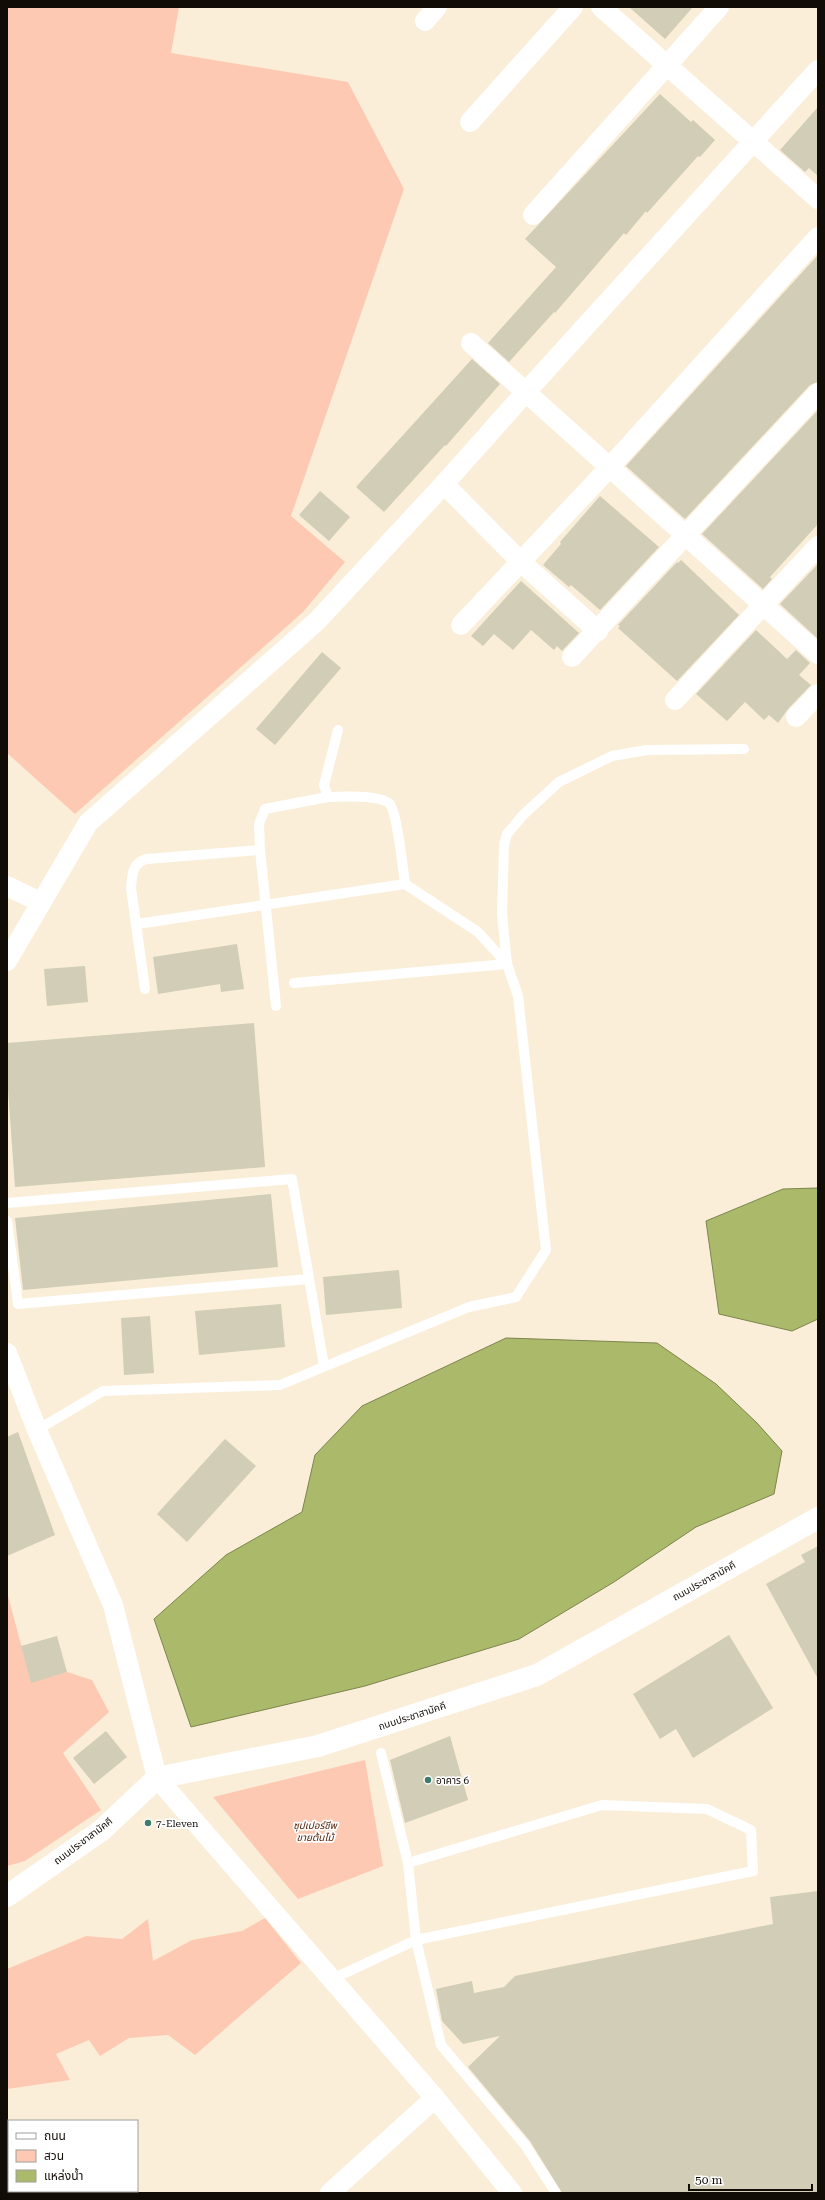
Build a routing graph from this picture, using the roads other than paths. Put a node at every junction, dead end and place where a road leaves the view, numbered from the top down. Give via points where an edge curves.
1 (573, 7) edge
2 (601, 7) edge
3 (719, 7) edge
4 (666, 65) junction
5 (818, 70) edge
6 (470, 122) dead end
7 (753, 142) junction
8 (818, 199) edge
9 (533, 215) dead end
10 (818, 237) edge
11 (471, 343) dead end
12 (525, 393) junction
13 (818, 393) edge
14 (609, 468) junction
15 (444, 484) junction
16 (686, 536) junction
17 (818, 546) edge
18 (521, 562) junction
19 (763, 605) junction
20 (461, 625) dead end
21 (598, 631) junction
22 (818, 654) edge
23 (572, 657) dead end
24 (818, 694) edge
25 (675, 700) dead end
26 (796, 717) dead end
27 (338, 730) dead end
28 (744, 749) dead end
29 (328, 797) junction
30 (260, 850) junction
31 (405, 884) junction
32 (7, 886) edge
33 (40, 902) junction
34 (266, 904) junction
35 (137, 924) junction
36 (7, 961) edge
37 (507, 964) junction
38 (294, 984) dead end
39 (145, 989) dead end
40 (276, 1006) dead end
41 (7, 1203) edge
42 (7, 1221) edge
43 (309, 1278) junction
44 (7, 1354) edge
45 (324, 1366) junction
46 (37, 1430) junction
47 (818, 1518) edge
48 (381, 1754) dead end
49 (157, 1778) junction
50 (408, 1863) junction
51 (7, 1896) edge
52 (416, 1940) junction
53 (332, 1979) junction
54 (435, 2098) junction
55 (330, 2193) edge
56 (512, 2193) edge
57 (556, 2193) edge

1 - 6 street
2 - 4 street
3 - 4 street
4 - 7 street
4 - 9 street
5 - 7 street
7 - 8 street
7 - 12 street
10 - 14 street
11 - 12 street
12 - 14 street
12 - 15 street
13 - 16 street
14 - 16 street
14 - 18 street
15 - 18 street
15 - 33 street via 317,621 88,822
16 - 19 street
16 - 21 street
17 - 19 street
18 - 20 street
18 - 21 street
19 - 22 street
19 - 25 street
21 - 23 street
24 - 26 street
27 - 29 lane via 324,785
28 - 37 lane via 647,750 612,756 554,786 523,815 507,834 504,844 502,914
29 - 30 lane via 265,809 259,824
29 - 31 lane via 378,798 389,804 395,815
30 - 34 lane
30 - 35 lane via 140,860 132,875 131,888
31 - 34 lane
31 - 37 lane via 478,932
32 - 33 street
33 - 36 street
34 - 35 lane
34 - 40 lane
35 - 39 lane
37 - 38 lane
37 - 45 lane via 518,996 546,1250 516,1297 469,1307
41 - 43 lane via 292,1179
42 - 43 lane via 18,1304
43 - 45 lane
44 - 46 street
45 - 46 lane via 280,1385 103,1391
46 - 49 street via 113,1605
47 - 49 street, ถนนประชาสามัคคี via 537,1675 318,1746
48 - 50 lane
49 - 51 street, ถนนประชาสามัคคี via 102,1830
49 - 53 street
50 - 52 lane
50 - 52 lane via 602,1805 707,1809 751,1830 753,1871
52 - 53 lane
52 - 57 lane via 441,2045 525,2145
53 - 54 street
54 - 55 street
54 - 56 street

